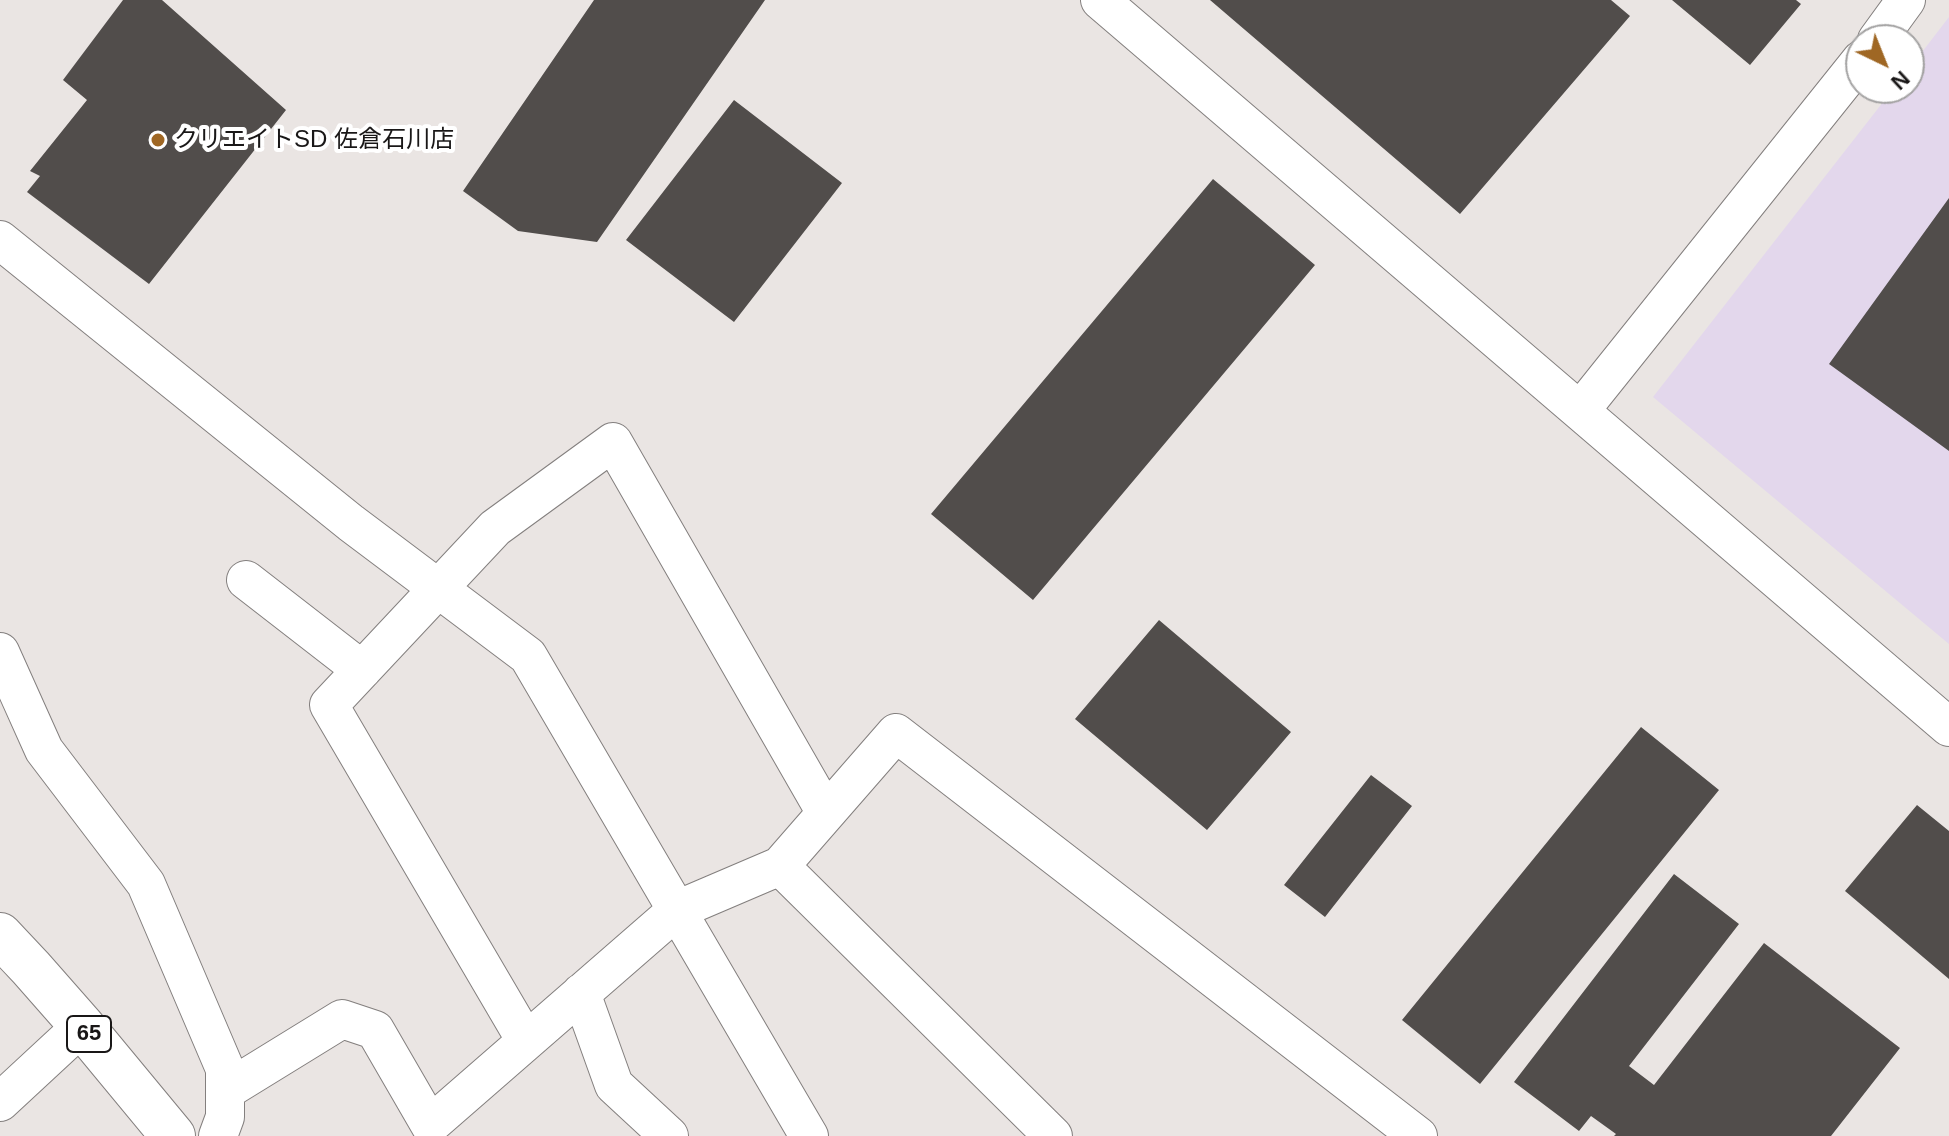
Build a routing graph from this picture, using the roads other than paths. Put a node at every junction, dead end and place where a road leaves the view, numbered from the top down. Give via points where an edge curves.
1 (1100, 0) edge
2 (1906, 0) edge
3 (1889, 24) edge
4 (1845, 80) edge
5 (0, 240) edge
6 (1580, 411) junction
7 (246, 580) dead end
8 (438, 588) junction
9 (0, 652) edge
10 (362, 670) junction
11 (1949, 727) edge
12 (826, 813) junction
13 (780, 866) junction
14 (677, 910) junction
15 (0, 935) edge
16 (581, 993) junction
17 (82, 1026) junction
18 (526, 1041) junction
19 (225, 1091) junction
20 (0, 1102) edge
21 (173, 1136) edge
22 (218, 1136) edge
23 (669, 1136) edge
24 (809, 1136) edge
25 (1053, 1136) edge
26 (1418, 1136) edge

1 - 6 street
2 - 3 street
4 - 6 street
5 - 8 street
6 - 11 street
7 - 10 street
8 - 10 street
8 - 12 street via 495,528 613,442
8 - 14 street via 528,656
9 - 19 street via 44,750 146,884 225,1069
10 - 18 street via 329,705
12 - 13 street
12 - 26 street via 896,733
13 - 14 street
13 - 25 street
14 - 16 street
14 - 24 street
15 - 17 main road, 65
16 - 18 street
16 - 23 street via 614,1085
17 - 20 street
17 - 21 main road, 65
18 - 19 street via 430,1125 375,1030 342,1019
19 - 22 street

